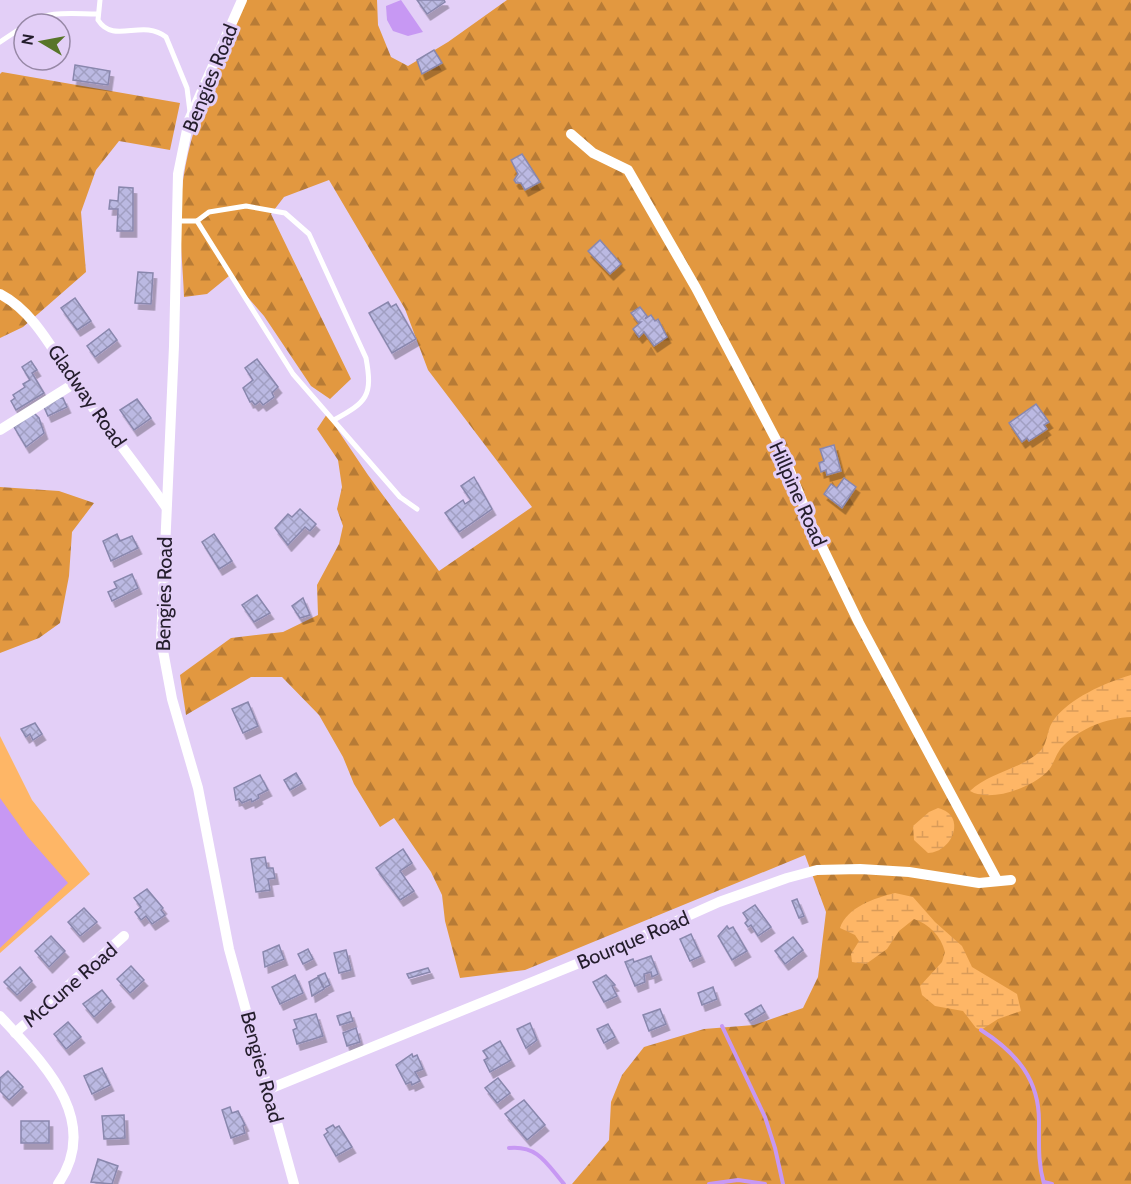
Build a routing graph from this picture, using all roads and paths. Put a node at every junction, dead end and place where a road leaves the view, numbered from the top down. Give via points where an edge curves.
1 (100, 0) edge
2 (242, 0) edge
3 (72, 13) edge
4 (97, 14) junction
5 (189, 120) junction
6 (571, 134) dead end
7 (175, 221) junction
8 (197, 221) junction
9 (0, 294) edge
10 (75, 383) junction
11 (334, 420) junction
12 (0, 430) edge
13 (166, 507) junction
14 (417, 509) dead end
15 (997, 880) junction
16 (1011, 880) dead end
17 (124, 936) dead end
18 (0, 1016) edge
19 (15, 1033) junction
20 (269, 1089) junction
21 (58, 1184) edge
22 (294, 1184) edge

1 - 4 lane
2 - 5 street, Bengies Road
3 - 4 lane
4 - 5 lane via 107,29 126,32 147,28 166,37 187,88
5 - 7 street, Bengies Road via 177,174
6 - 15 street, Hillpine Road via 593,153 628,170 690,278 782,451 812,526 859,623
7 - 8 lane
7 - 13 street, Bengies Road
8 - 11 lane via 294,374
8 - 11 lane via 209,212 246,206 285,213 309,234 366,358 369,375 370,389 360,406
9 - 10 street, Gladway Road via 48,340
10 - 12 street
10 - 13 street, Gladway Road
11 - 14 lane via 400,497
13 - 20 street, Bengies Road via 161,640 164,662 198,788 229,949
15 - 16 street, Bourque Road
15 - 20 street, Bourque Road via 980,884 909,872 860,869 817,870 787,878 719,902
17 - 19 street, McCune Road
18 - 19 street
19 - 21 street via 54,1078 67,1100 73,1138 70,1158
20 - 22 street, Bengies Road

